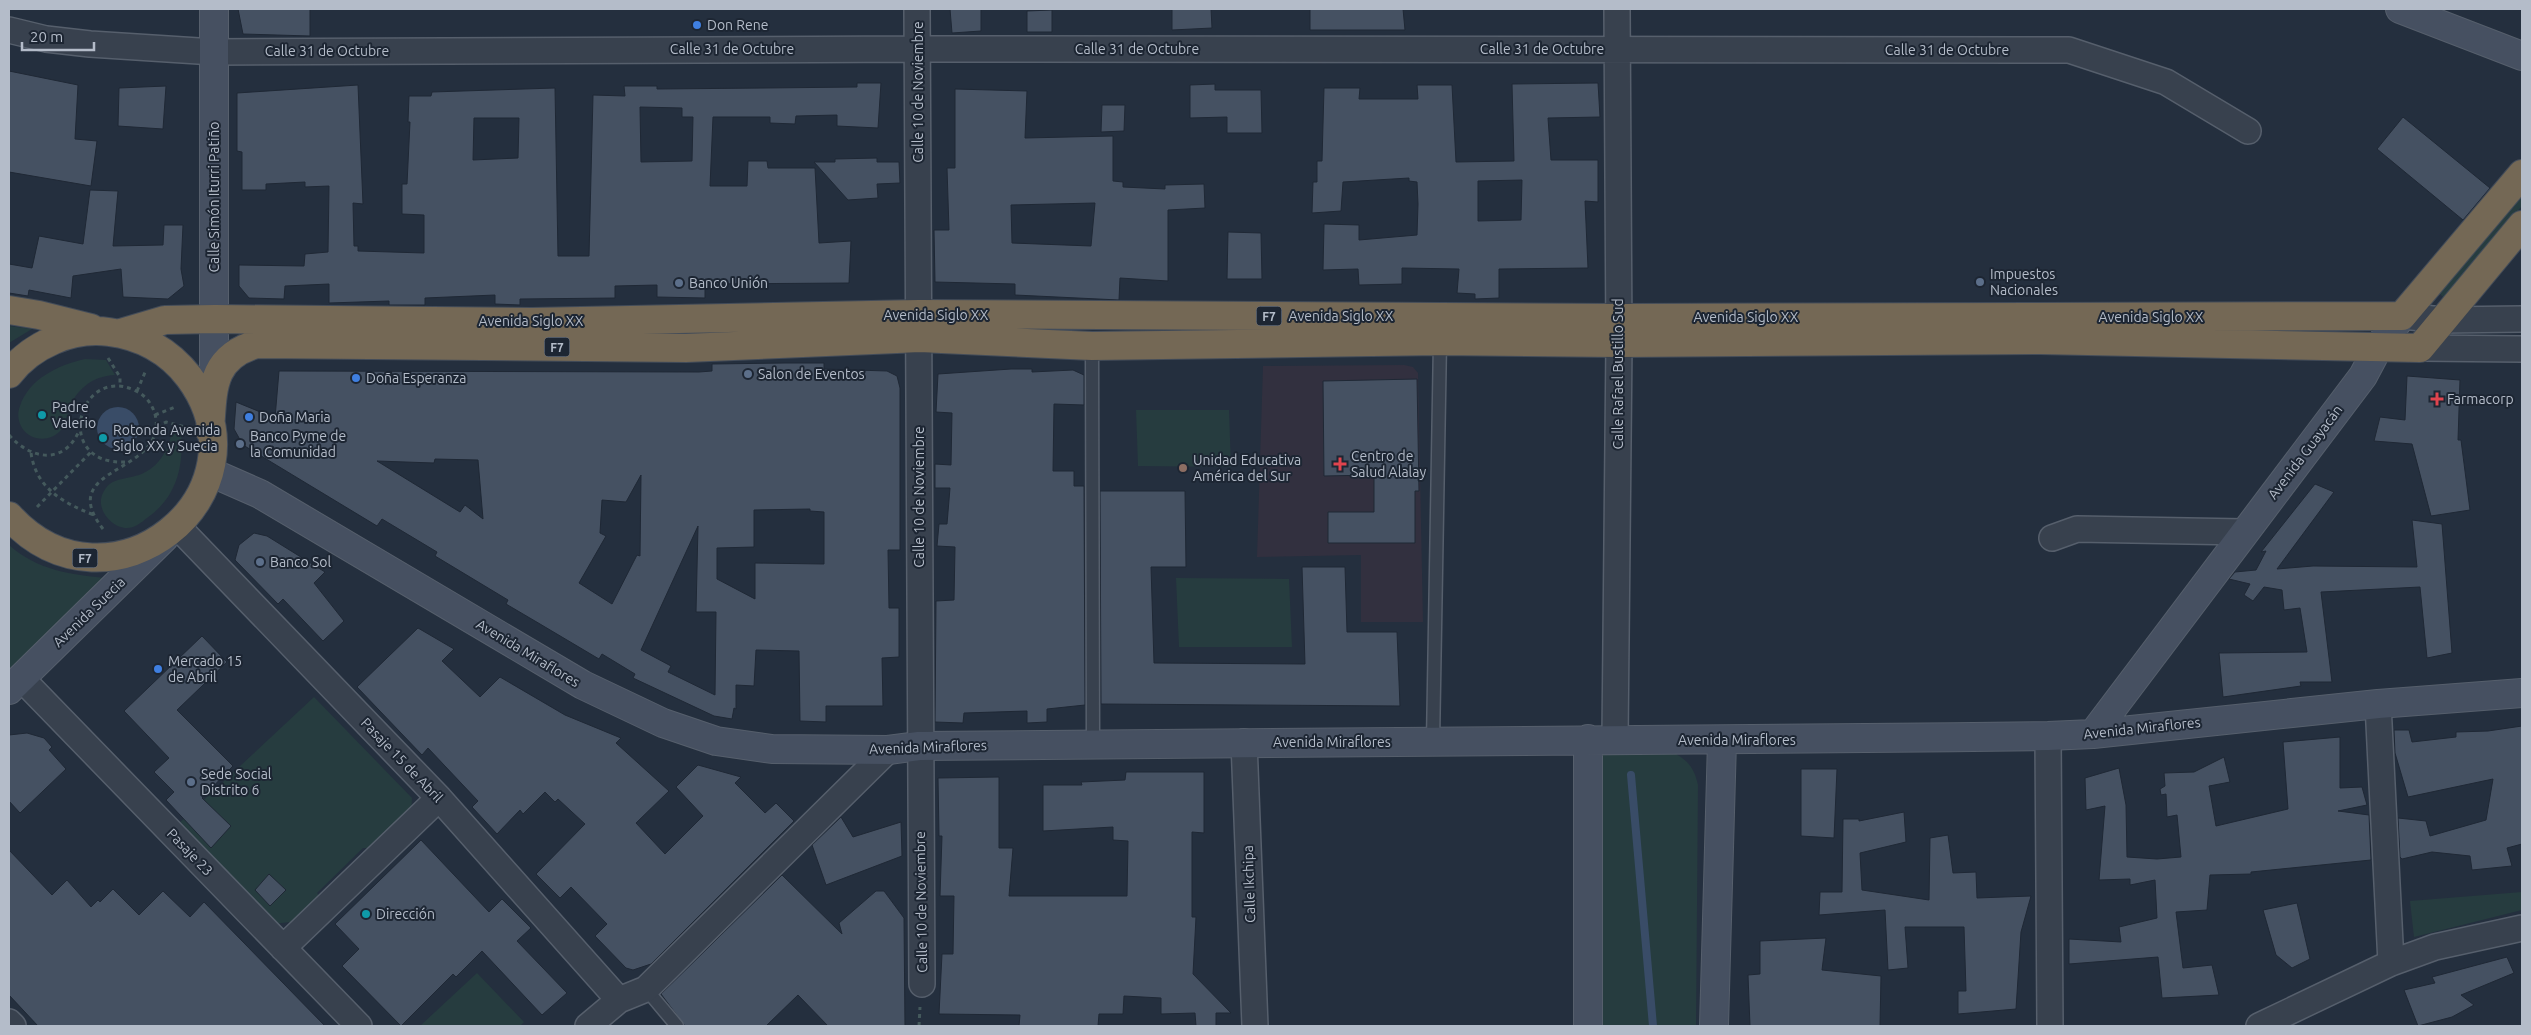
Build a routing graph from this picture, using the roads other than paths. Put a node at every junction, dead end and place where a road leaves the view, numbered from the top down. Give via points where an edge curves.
1 (214, 9) edge
2 (917, 9) edge
3 (1617, 9) edge
4 (2400, 9) edge
5 (9, 30) edge
6 (917, 49) junction
7 (1617, 49) junction
8 (214, 52) junction
9 (2522, 56) edge
10 (2248, 131) dead end
11 (2522, 174) edge
12 (2522, 226) edge
13 (9, 310) edge
14 (2402, 316) junction
15 (215, 319) junction
16 (2522, 319) edge
17 (2443, 320) junction
18 (919, 326) junction
19 (1619, 330) junction
20 (109, 339) junction
21 (1440, 341) junction
22 (1092, 346) junction
23 (2379, 346) junction
24 (2420, 348) junction
25 (2522, 348) edge
26 (9, 374) edge
27 (214, 385) junction
28 (202, 430) junction
29 (210, 472) junction
30 (9, 516) edge
31 (172, 529) junction
32 (2244, 532) junction
33 (2052, 538) dead end
34 (15, 684) edge
35 (2522, 693) edge
36 (2378, 704) junction
37 (2093, 734) junction
38 (2048, 736) junction
39 (1588, 739) junction
40 (1615, 739) junction
41 (1722, 741) junction
42 (1244, 742) junction
43 (1433, 742) junction
44 (1093, 744) junction
45 (919, 746) junction
46 (888, 750) junction
47 (439, 798) junction
48 (2522, 928) edge
49 (284, 948) junction
50 (2391, 963) junction
51 (922, 984) dead end
52 (646, 990) junction
53 (619, 1000) junction
54 (9, 1022) edge
55 (13, 1026) edge
56 (359, 1026) edge
57 (588, 1026) edge
58 (677, 1026) edge
59 (1255, 1026) edge
60 (1588, 1026) edge
61 (1714, 1026) edge
62 (2050, 1026) edge
63 (2259, 1026) edge

1 - 8 street, Calle Simón Iturri Patiño
2 - 6 street, Calle 10 de Noviembre
3 - 7 street, Calle Rafael Bustillo Sud
4 - 9 street
5 - 8 street, Calle 31 de Octubre via 46,39 90,44
6 - 7 street, Calle 31 de Octubre
6 - 8 street, Calle 31 de Octubre
6 - 18 street, Calle 10 de Noviembre
7 - 10 street, Calle 31 de Octubre via 2068,50 2166,82
7 - 19 street, Calle Rafael Bustillo Sud
8 - 15 street, Calle Simón Iturri Patiño
11 - 14 highway, Avenida Guayacán
12 - 17 highway
13 - 20 highway, F7 via 39,315
14 - 17 street, Avenida Siglo XX
14 - 19 highway, Avenida Siglo XX
14 - 23 street, Avenida Guayacán
15 - 18 highway, Avenida Siglo XX / F7
15 - 20 highway, Avenida Siglo XX / F7 via 165,320
15 - 27 street, Calle Simón Iturri Patiño
16 - 17 street, Avenida Siglo XX
17 - 24 highway
18 - 19 highway, Avenida Siglo XX / F7
18 - 22 highway, Avenida Siglo XX / F7
18 - 27 highway, Avenida Siglo XX / F7 via 686,348 257,344 226,362
18 - 45 street, Calle 10 de Noviembre
19 - 21 highway, Avenida Siglo XX / F7
19 - 23 highway, Avenida Siglo XX
19 - 40 street, Calle Rafael Bustillo Sud
20 - 26 highway, F7 via 71,334 24,358
20 - 28 highway, F7 via 151,344 182,368 201,398
21 - 22 highway, Avenida Siglo XX / F7
21 - 43 lane
22 - 44 lane
23 - 24 highway, Avenida Siglo XX
23 - 32 street, Avenida Guayacán via 2363,376
24 - 25 street
27 - 28 highway, Avenida Siglo XX / F7
28 - 29 highway, F7 via 212,450
29 - 31 highway, F7 via 203,490
29 - 46 street, Avenida Miraflores via 260,494 583,685 663,723 716,741 772,749
30 - 31 highway, F7 via 48,547 81,557 106,558 132,553
31 - 34 street, Avenida Suecia
31 - 47 street, Pasaje 15 de Abril
32 - 33 street via 2077,529
32 - 37 street, Avenida Guayacán
34 - 49 street, Pasaje 23
35 - 36 street, Avenida Miraflores
36 - 37 street, Avenida Miraflores
36 - 50 street
37 - 38 street, Avenida Miraflores
38 - 41 street, Avenida Miraflores
38 - 62 street
39 - 40 street, Avenida Miraflores
39 - 43 street, Avenida Miraflores
39 - 60 street
40 - 41 street, Avenida Miraflores
41 - 61 street
42 - 43 street, Avenida Miraflores
42 - 44 street, Avenida Miraflores
42 - 59 street, Calle Ikchipa
44 - 45 street, Avenida Miraflores
45 - 46 street, Avenida Miraflores
45 - 51 street, Calle 10 de Noviembre
46 - 52 street
47 - 49 street
47 - 53 street, Pasaje 15 de Abril
48 - 50 street via 2435,947
49 - 56 street, Pasaje 23
50 - 63 street
52 - 53 street
52 - 58 lane
53 - 57 street
54 - 55 street

